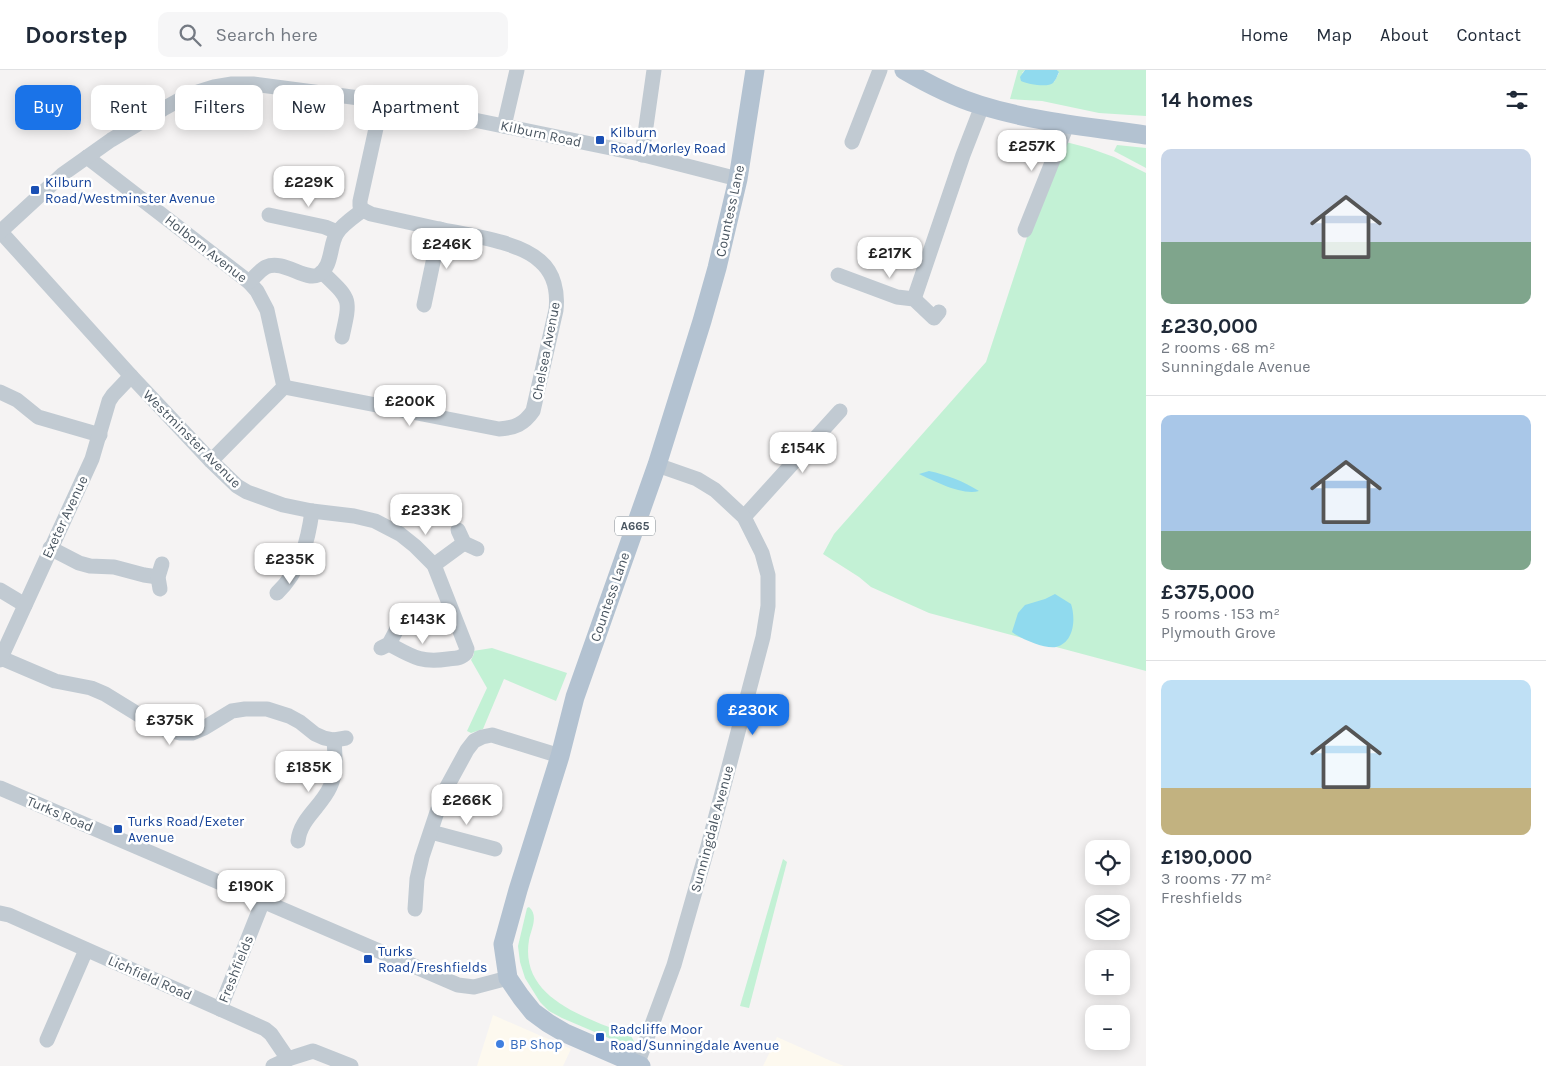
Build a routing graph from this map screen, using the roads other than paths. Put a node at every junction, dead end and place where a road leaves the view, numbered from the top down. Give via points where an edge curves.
1 (517, 70) edge
2 (654, 70) edge
3 (755, 70) edge
4 (880, 70) edge
5 (904, 70) edge
6 (354, 97) edge
7 (982, 106) junction
8 (478, 121) edge
9 (1066, 125) junction
10 (504, 126) junction
11 (376, 130) edge
12 (1146, 135) edge
13 (852, 142) dead end
14 (642, 155) junction
15 (87, 156) junction
16 (738, 179) junction
17 (363, 210) junction
18 (269, 215) dead end
19 (440, 229) junction
20 (1025, 230) dead end
21 (0, 232) edge
22 (337, 232) junction
23 (322, 272) junction
24 (838, 276) dead end
25 (249, 282) junction
26 (914, 299) junction
27 (424, 305) dead end
28 (938, 312) dead end
29 (342, 337) dead end
30 (131, 376) junction
31 (284, 387) junction
32 (0, 392) edge
33 (840, 412) dead end
34 (100, 435) junction
35 (211, 461) junction
36 (656, 464) junction
37 (312, 511) junction
38 (744, 517) junction
39 (466, 541) dead end
40 (50, 548) junction
41 (434, 565) junction
42 (160, 576) dead end
43 (0, 590) edge
44 (276, 594) dead end
45 (25, 605) junction
46 (397, 629) dead end
47 (0, 659) edge
48 (560, 756) junction
49 (0, 788) edge
50 (431, 832) junction
51 (295, 834) dead end
52 (495, 849) dead end
53 (263, 901) junction
54 (415, 909) dead end
55 (0, 913) edge
56 (86, 950) junction
57 (508, 978) junction
58 (220, 1009) junction
59 (49, 1041) dead end
60 (288, 1059) junction
61 (639, 1065) edge
62 (273, 1066) edge
63 (350, 1066) edge

1 - 10 street
2 - 14 street
3 - 16 main road, Countess Lane / A665
4 - 13 street
5 - 7 main road via 938,89
6 - 15 street, Kilburn Road via 253,84 214,87 181,99
7 - 9 main road
7 - 26 street
8 - 10 street, Kilburn Road
9 - 12 main road
9 - 20 street
10 - 14 street, Kilburn Road
11 - 17 street via 360,201
14 - 16 street, Kilburn Road
15 - 21 street, Kilburn Road
15 - 25 street, Holborn Avenue
16 - 36 main road, Countess Lane / A665 via 712,285
17 - 19 street, Chelsea Avenue
17 - 22 street
18 - 22 street
19 - 27 street
19 - 31 street, Chelsea Avenue via 517,247 547,267 557,294 556,310 536,401 527,419 511,428 499,429
21 - 30 street, Westminster Avenue
22 - 23 street
23 - 25 street via 310,276 272,266
23 - 29 street via 347,299 348,312
24 - 26 street via 897,297
25 - 31 street, Holborn Avenue via 267,310
26 - 28 street via 934,318
30 - 34 street, Exeter Avenue via 109,401
30 - 35 street, Westminster Avenue
31 - 35 street
32 - 34 street via 38,417
33 - 38 street
34 - 40 street, Exeter Avenue
35 - 37 street, Westminster Avenue via 247,492
36 - 38 street, Sunningdale Avenue via 715,490
36 - 48 main road, Countess Lane / A665 via 575,697
37 - 41 street, Westminster Avenue via 354,516 388,526
37 - 44 street via 309,536 301,558 289,580
38 - 61 street, Sunningdale Avenue via 762,553 768,575 768,606 763,636 674,965
39 - 41 street
40 - 42 street via 90,566
40 - 45 street, Exeter Avenue
41 - 46 street, Westminster Avenue via 466,653 460,658 416,658 385,646
43 - 45 street
45 - 47 street, Exeter Avenue
47 - 51 street via 55,681 91,688 168,730 180,733 204,728 232,711 267,709 289,716 324,738 340,739 331,786
48 - 50 street via 492,735 474,741 446,788
48 - 57 main road, Countess Lane / A665 via 503,944
49 - 53 street, Turks Road
50 - 52 street via 477,849
50 - 54 street via 411,892
53 - 57 street, Turks Road via 458,985 474,987
53 - 58 street, Freshfields
55 - 56 street, Lichfield Road
56 - 58 street, Lichfield Road
56 - 59 street
57 - 61 main road, A665 via 533,1012 548,1023
58 - 60 street, Lichfield Road via 265,1029
60 - 62 street
60 - 63 street via 313,1051

